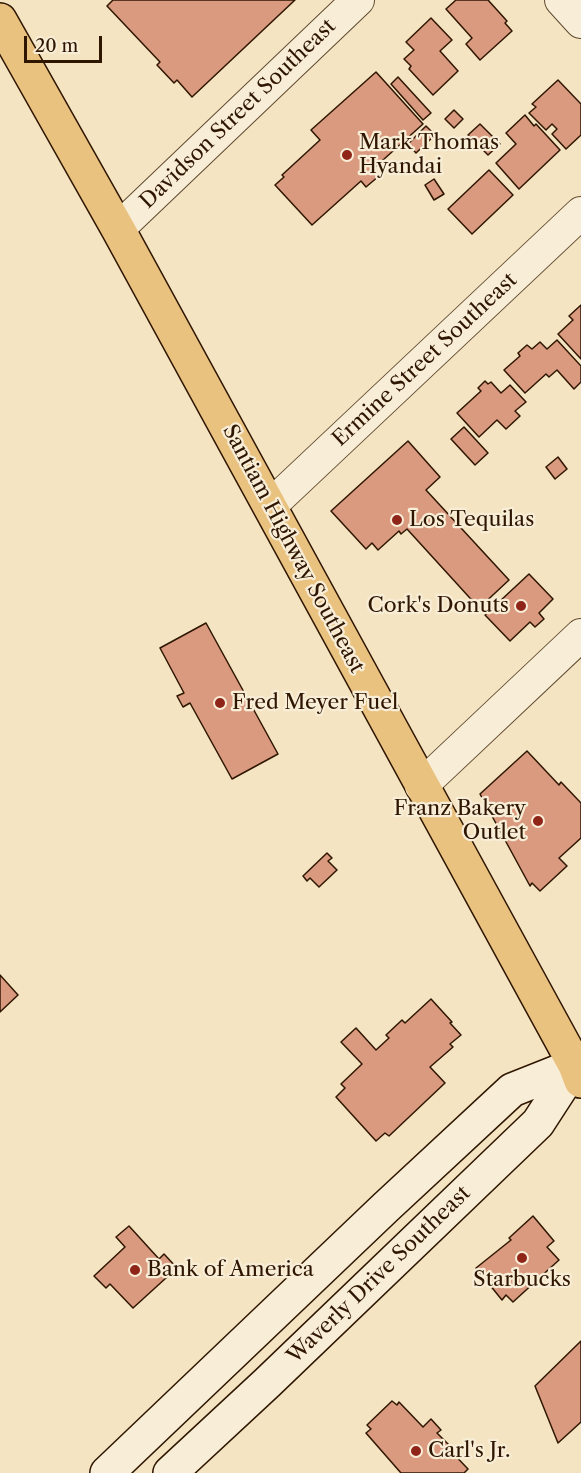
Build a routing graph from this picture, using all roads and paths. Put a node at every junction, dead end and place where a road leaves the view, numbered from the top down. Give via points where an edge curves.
1 (358, 0) edge
2 (561, 0) edge
3 (0, 20) edge
4 (581, 22) edge
5 (581, 213) edge
6 (118, 229) junction
7 (270, 506) junction
8 (581, 635) edge
9 (421, 786) junction
10 (579, 1068) edge
11 (274, 1314) junction
12 (136, 1458) edge
13 (107, 1473) edge
14 (162, 1473) edge
15 (170, 1473) edge

1 - 6 street, Davidson Street Southeast
2 - 4 street
3 - 6 main road, Santiam Highway Southeast
5 - 7 street, Ermine Street Southeast
6 - 7 main road, Santiam Highway Southeast
7 - 9 main road, Santiam Highway Southeast
8 - 9 street
9 - 10 main road, Santiam Highway Southeast
10 - 11 main road, Waverly Drive Southeast via 513,1090
10 - 15 main road, Waverly Drive Southeast via 538,1124
11 - 12 main road, Waverly Drive Southeast
11 - 14 main road via 274,1338 171,1440
12 - 13 main road, Waverly Drive Southeast

